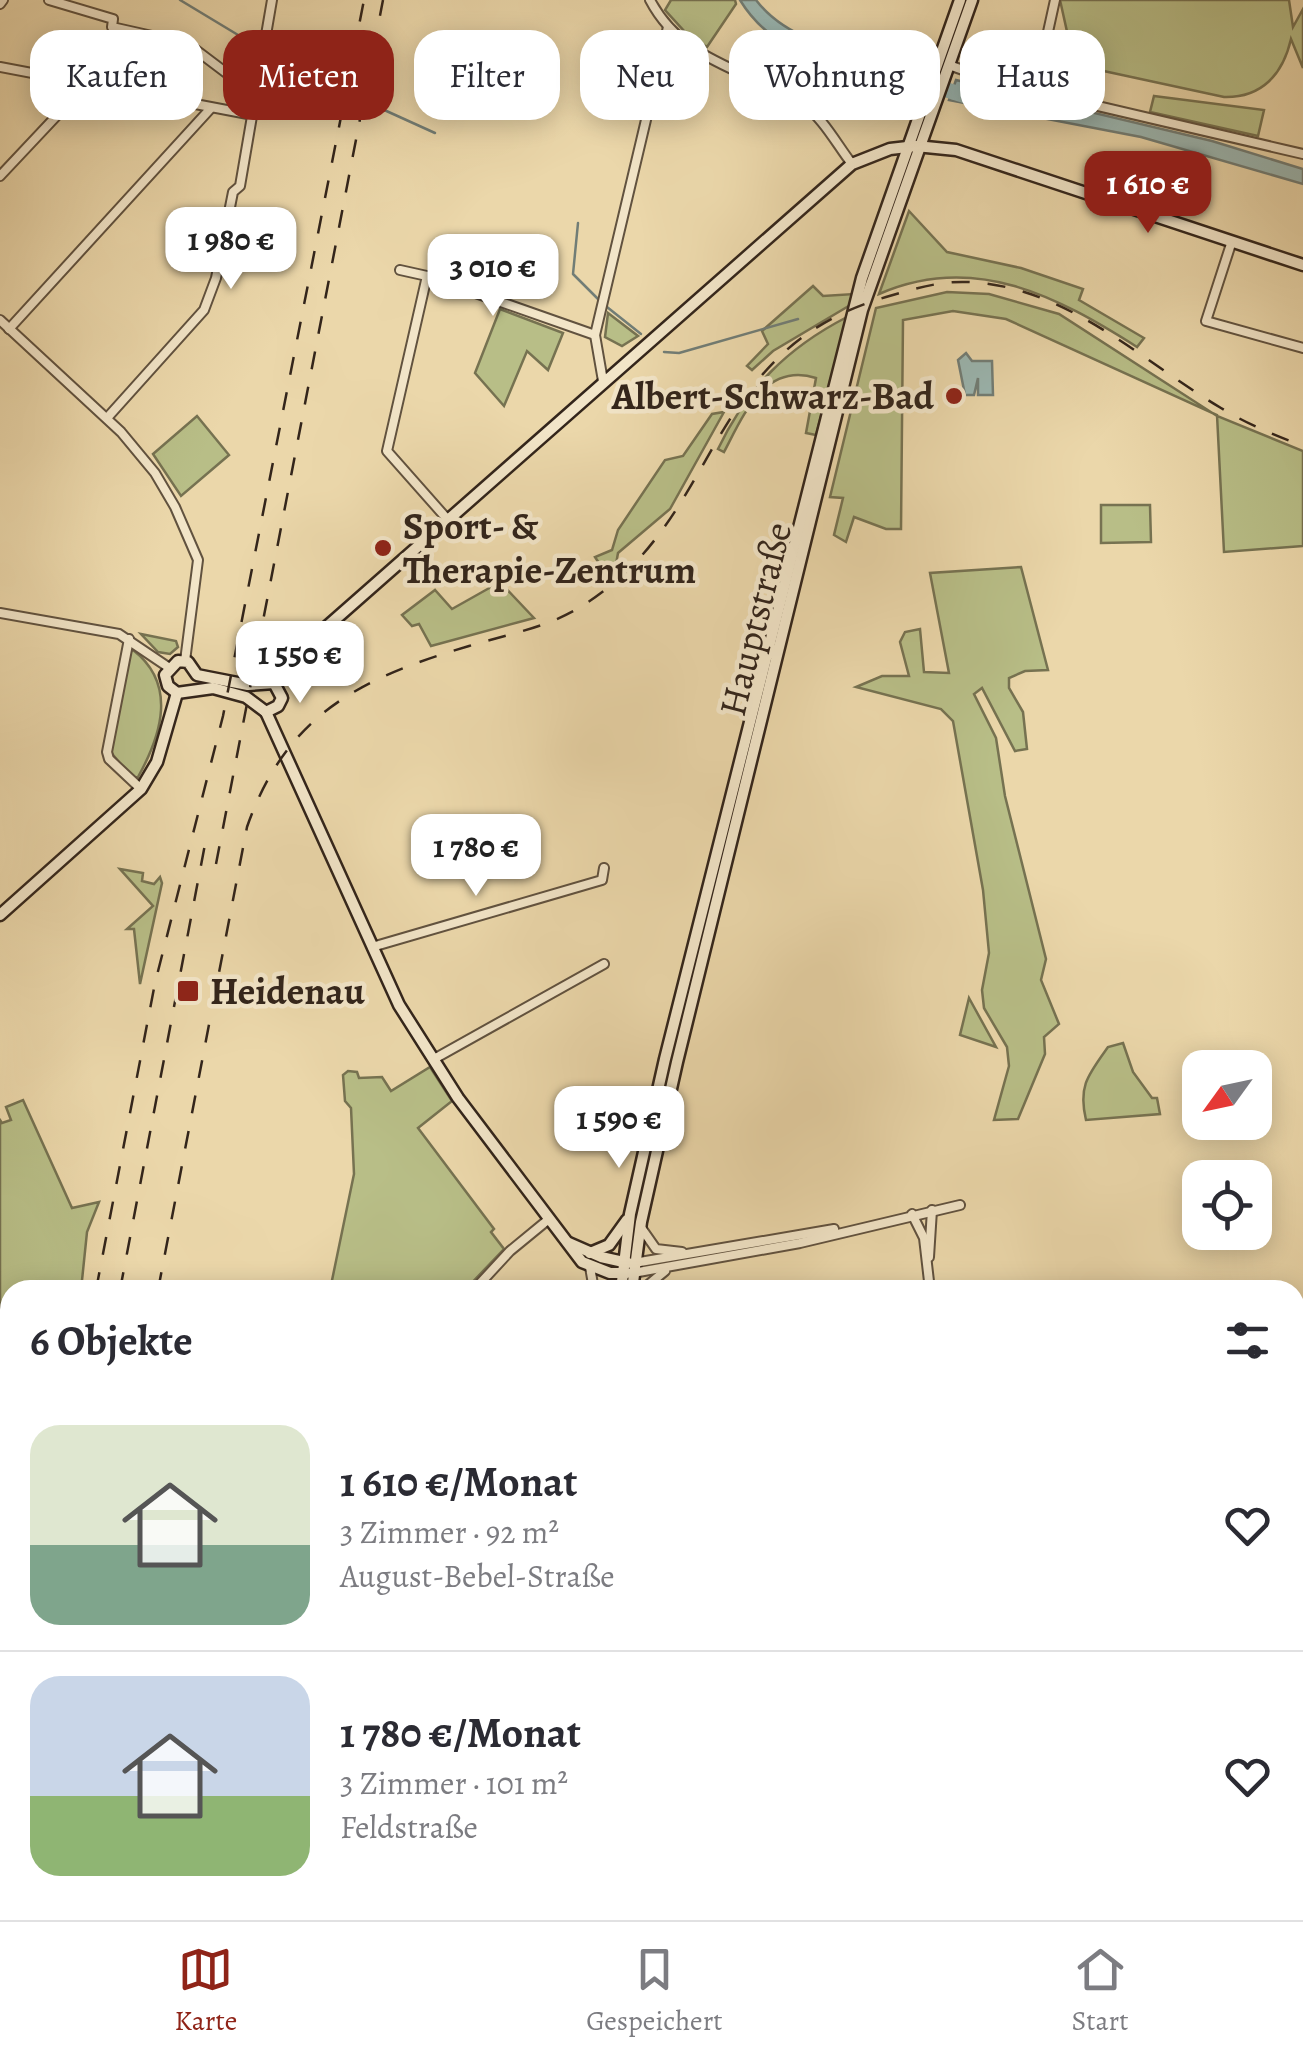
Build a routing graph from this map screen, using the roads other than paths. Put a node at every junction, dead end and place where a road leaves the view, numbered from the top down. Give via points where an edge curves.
1 (49, 0) edge
2 (272, 0) edge
3 (650, 0) edge
4 (960, 0) edge
5 (972, 0) edge
6 (1055, 0) edge
7 (668, 28) junction
8 (267, 30) edge
9 (1048, 30) edge
10 (0, 67) edge
11 (223, 70) edge
12 (948, 70) junction
13 (30, 73) edge
14 (960, 73) edge
15 (203, 106) edge
16 (1105, 107) edge
17 (211, 108) junction
18 (223, 110) edge
19 (53, 120) edge
20 (252, 120) edge
21 (923, 145) junction
22 (909, 147) junction
23 (1303, 154) edge
24 (852, 164) junction
25 (0, 176) edge
26 (1231, 244) junction
27 (1303, 265) edge
28 (400, 270) dead end
29 (427, 276) junction
30 (0, 320) edge
31 (9, 329) junction
32 (595, 336) junction
33 (1303, 348) edge
34 (604, 381) junction
35 (107, 418) junction
36 (448, 520) junction
37 (0, 613) edge
38 (128, 639) junction
39 (185, 661) junction
40 (168, 667) junction
41 (196, 681) junction
42 (274, 683) junction
43 (254, 685) junction
44 (177, 693) junction
45 (250, 700) junction
46 (266, 712) junction
47 (141, 789) junction
48 (604, 868) dead end
49 (0, 915) edge
50 (372, 947) junction
51 (604, 964) dead end
52 (434, 1059) junction
53 (960, 1206) dead end
54 (932, 1210) junction
55 (630, 1214) junction
56 (912, 1214) junction
57 (549, 1219) junction
58 (641, 1222) junction
59 (854, 1227) junction
60 (566, 1242) junction
61 (702, 1252) junction
62 (590, 1253) junction
63 (928, 1261) junction
64 (590, 1267) junction
65 (674, 1267) junction
66 (628, 1268) junction
67 (483, 1280) edge
68 (592, 1280) edge
69 (624, 1280) edge
70 (630, 1280) edge
71 (650, 1280) edge
72 (929, 1280) edge

1 - 11 street via 113,18 112,27 188,44
2 - 8 street
3 - 7 street
4 - 22 main road, Hauptstraße
5 - 12 main road, Hauptstraße
6 - 9 street
7 - 24 street via 704,57 806,106
7 - 32 street
10 - 13 street
12 - 14 street
12 - 21 main road, Hauptstraße
15 - 17 street
16 - 23 street
17 - 18 street
17 - 31 street
19 - 25 street
20 - 35 street via 204,310
21 - 22 main road
21 - 26 main road via 956,150
21 - 58 main road, Hauptstraße via 862,310
22 - 24 main road
22 - 55 main road, Hauptstraße via 862,278
24 - 34 main road
26 - 27 main road
26 - 33 street via 1206,322
28 - 29 street
29 - 32 street
29 - 36 street via 387,451
30 - 31 street
31 - 35 street
32 - 34 street
34 - 36 main road
35 - 39 street via 155,473 195,548 198,573
36 - 42 main road via 297,653
37 - 38 street
38 - 40 street
38 - 47 street via 107,752
39 - 40 main road
39 - 41 main road
40 - 44 main road via 166,682
41 - 43 main road
41 - 44 main road
41 - 45 main road
42 - 43 main road
42 - 46 main road via 282,698
43 - 45 main road
44 - 47 main road via 158,762
45 - 46 main road
46 - 50 main road
47 - 49 main road
48 - 50 street via 602,880
50 - 52 main road
51 - 52 street
52 - 57 main road
53 - 54 street
54 - 56 street
54 - 63 street
55 - 62 main road via 609,1245
55 - 66 main road, Hauptstraße
56 - 59 street
56 - 63 street
57 - 60 main road
57 - 67 street
58 - 61 street via 656,1249
58 - 66 main road, Hauptstraße
59 - 61 street
59 - 65 street
60 - 62 main road
60 - 64 main road
61 - 66 street
62 - 66 main road
63 - 72 street
64 - 66 main road
64 - 68 street
65 - 66 street
65 - 71 street
66 - 69 main road
66 - 70 main road

